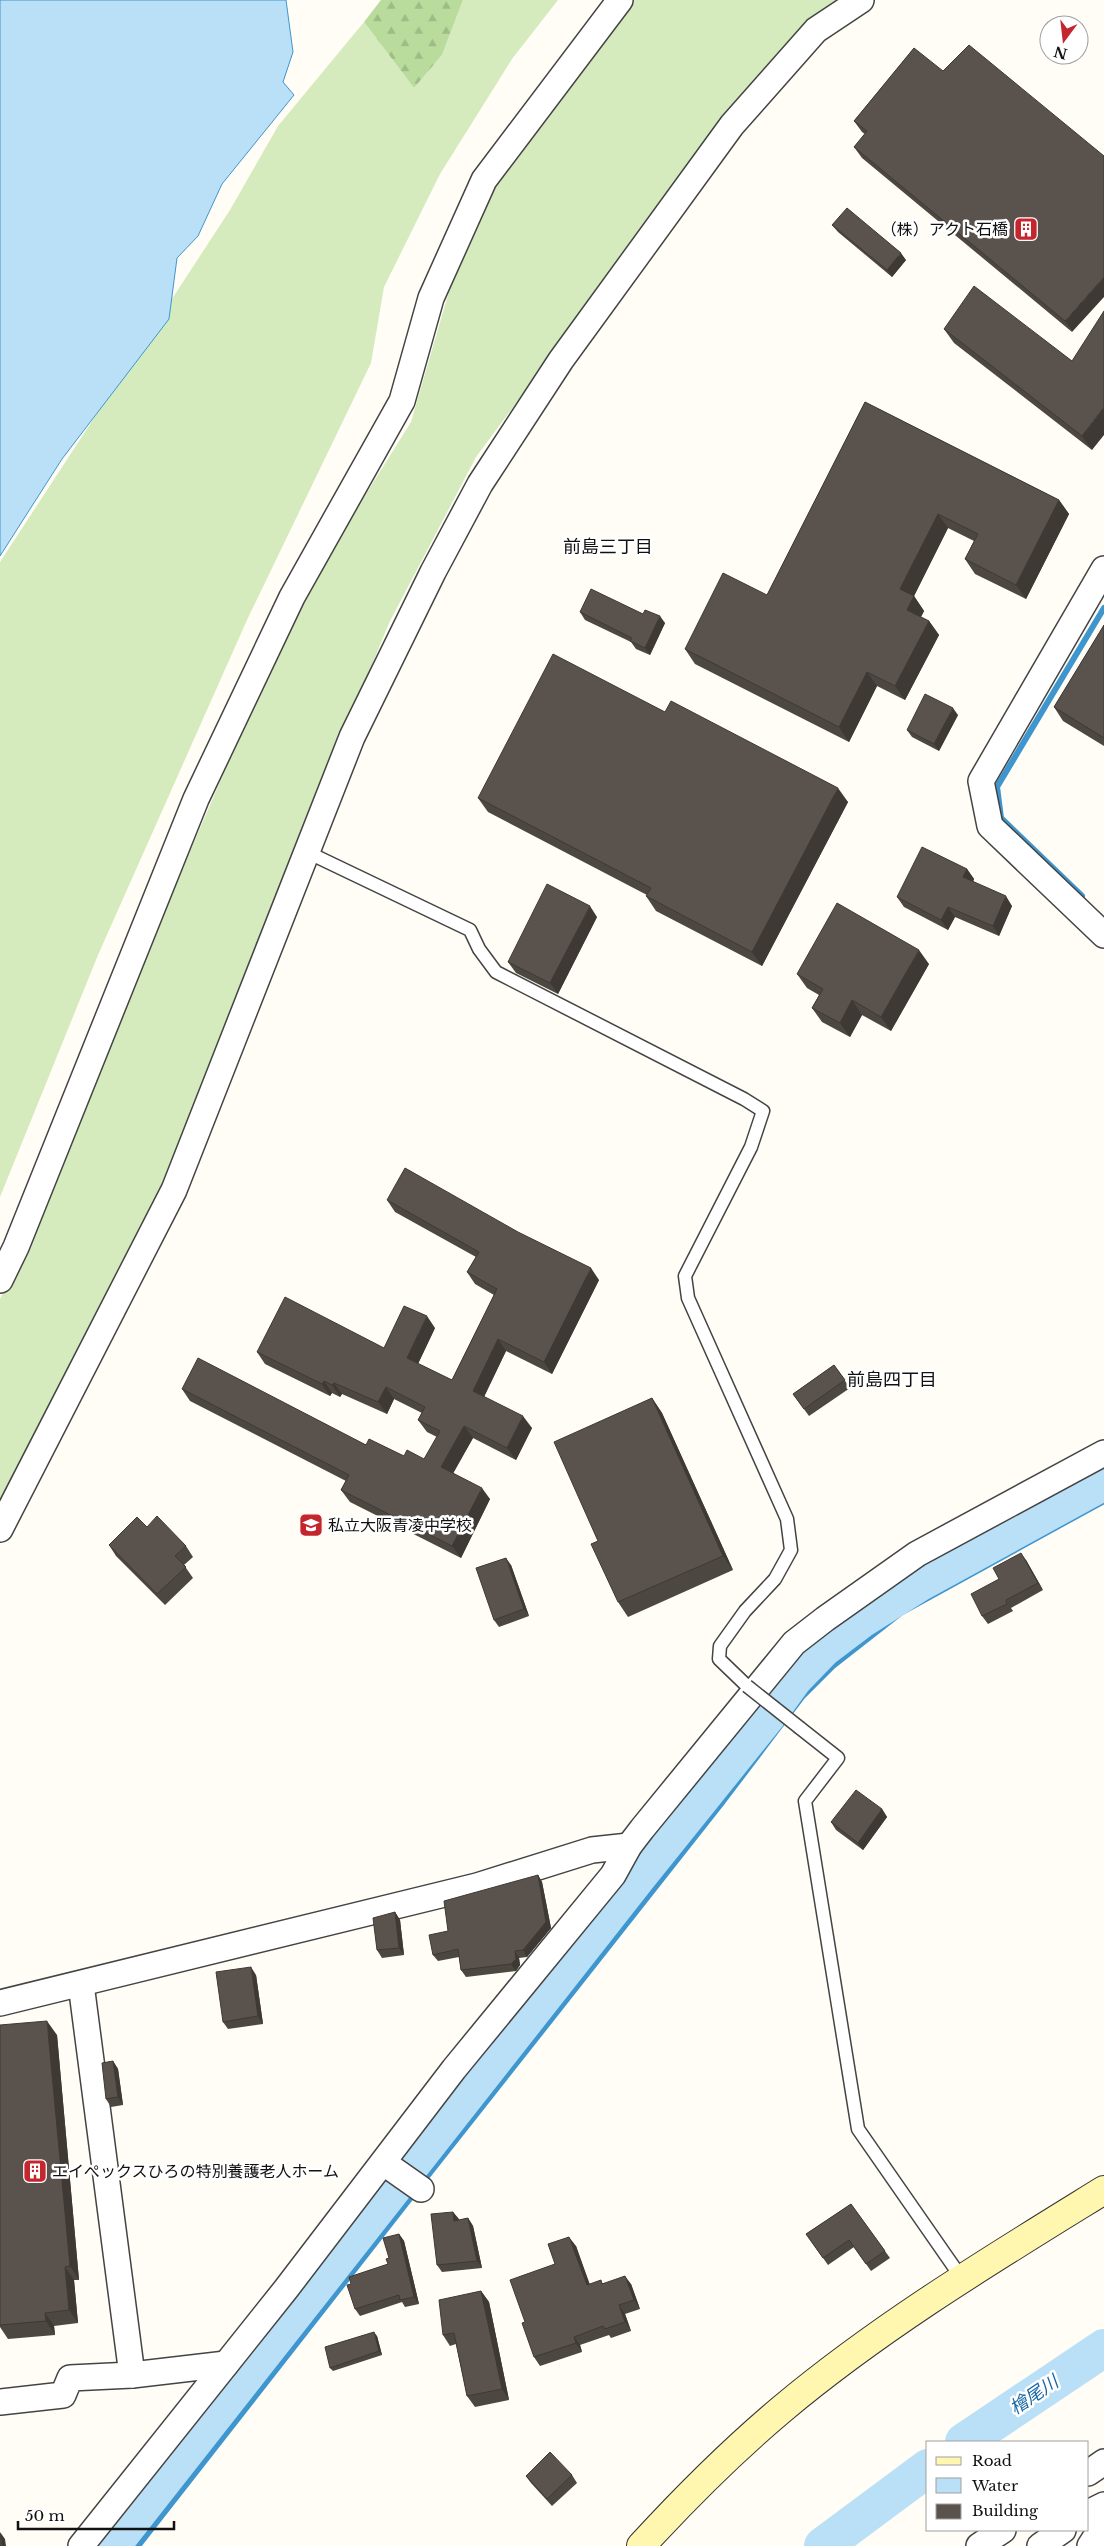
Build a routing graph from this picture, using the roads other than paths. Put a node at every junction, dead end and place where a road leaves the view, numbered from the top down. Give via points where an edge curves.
1 (620, 0) edge
2 (861, 0) edge
3 (1104, 569) edge
4 (307, 852) junction
5 (1104, 935) edge
6 (0, 1280) edge
7 (1104, 1452) edge
8 (0, 1530) edge
9 (629, 1846) junction
10 (81, 1984) junction
11 (0, 2003) edge
12 (384, 2163) junction
13 (421, 2189) dead end
14 (1104, 2190) edge
15 (963, 2280) junction
16 (226, 2364) junction
17 (132, 2374) junction
18 (0, 2402) edge
19 (1104, 2462) edge
20 (1089, 2472) edge
21 (1104, 2505) edge
22 (1089, 2512) edge
23 (1104, 2524) edge
24 (1002, 2531) edge
25 (1062, 2531) edge
26 (81, 2546) edge
27 (641, 2546) edge
28 (979, 2546) edge
29 (1040, 2546) edge
30 (1090, 2546) edge

1 - 6 street via 484,180 431,298 402,401 292,597 196,799
2 - 4 street via 816,30 732,125 555,368 480,484 432,572 352,737
3 - 5 street via 981,781 990,826
4 - 8 street via 174,1190
4 - 15 lane, bridge via 470,930 496,972 764,1111 751,1147 685,1276 688,1298 787,1519 791,1550 775,1579 745,1611 720,1646 719,1659 747,1686 838,1758 805,1801 858,2129
7 - 9 street via 918,1554 794,1642
9 - 10 street via 592,1850 477,1886
9 - 12 street via 613,1875 454,2069
10 - 11 street
10 - 17 street
12 - 13 street
12 - 16 street
14 - 15 street
15 - 27 street via 866,2343 782,2409
16 - 17 street
16 - 26 street
17 - 18 street via 70,2378 63,2395
19 - 20 street
21 - 22 street
23 - 30 street
24 - 28 street
25 - 29 street

